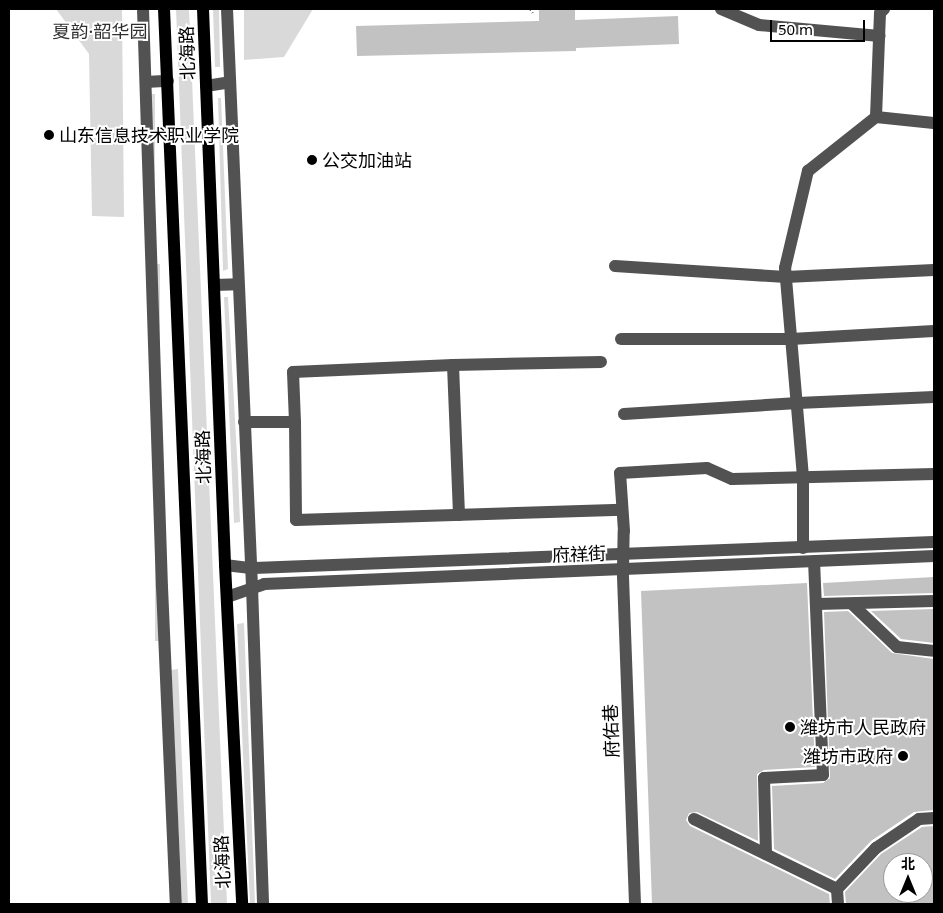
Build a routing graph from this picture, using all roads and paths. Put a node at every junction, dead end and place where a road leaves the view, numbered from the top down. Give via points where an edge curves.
1 (143, 9) edge
2 (164, 9) edge
3 (203, 9) edge
4 (227, 9) edge
5 (405, 9) edge
6 (440, 9) edge
7 (531, 9) edge
8 (721, 9) edge
9 (884, 9) edge
10 (533, 13) dead end
11 (879, 36) junction
12 (168, 80) junction
13 (146, 82) junction
14 (230, 82) junction
15 (206, 86) junction
16 (876, 118) junction
17 (934, 123) edge
18 (616, 266) dead end
19 (934, 270) edge
20 (786, 277) junction
21 (238, 284) junction
22 (214, 285) junction
23 (934, 331) edge
24 (791, 339) junction
25 (621, 340) dead end
26 (601, 362) dead end
27 (453, 365) junction
28 (934, 398) edge
29 (798, 402) junction
30 (624, 414) dead end
31 (244, 422) junction
32 (295, 422) junction
33 (934, 474) edge
34 (803, 478) junction
35 (622, 510) junction
36 (459, 515) junction
37 (934, 542) edge
38 (803, 548) junction
39 (624, 556) junction
40 (934, 556) edge
41 (814, 562) junction
42 (225, 565) junction
43 (251, 568) junction
44 (623, 570) junction
45 (252, 587) junction
46 (227, 597) junction
47 (934, 601) edge
48 (817, 604) junction
49 (852, 604) junction
50 (934, 651) edge
51 (934, 818) edge
52 (694, 820) dead end
53 (766, 854) junction
54 (837, 889) junction
55 (176, 904) edge
56 (202, 904) edge
57 (242, 904) edge
58 (263, 904) edge
59 (635, 904) edge
60 (838, 904) edge

1 - 13 street
2 - 12 main road, 北海路
3 - 15 main road, 北海路
4 - 14 street
5 - 6 path
7 - 10 path
8 - 11 street via 758,25
9 - 11 street via 880,13
11 - 16 street
12 - 13 street
12 - 56 main road, 北海路
13 - 55 street
14 - 15 street
14 - 21 street
15 - 22 main road, 北海路
16 - 17 street
16 - 20 street via 808,171 785,268
18 - 20 street
19 - 20 street
20 - 24 street
21 - 22 street
21 - 31 street
22 - 42 main road, 北海路
23 - 24 street
24 - 25 street
24 - 29 street
26 - 27 street
27 - 32 street via 293,372
27 - 36 street
28 - 29 street
29 - 30 street
29 - 34 street
31 - 32 street
31 - 43 street
32 - 36 street via 296,520
33 - 34 street
34 - 35 street, 府佑巷 via 732,479 706,468 620,473
34 - 38 street
35 - 36 street
35 - 39 street, 府佑巷
37 - 38 street, 府祥街
38 - 39 street, 府祥街
39 - 43 street, 府祥街
39 - 44 street, 府佑巷
40 - 41 street, 府祥街
41 - 44 street, 府祥街
41 - 48 street
42 - 43 street, 府祥街
42 - 46 main road, 北海路
43 - 45 street
44 - 45 street, 府祥街
44 - 59 street, 府佑巷
45 - 46 street, 府祥街
45 - 58 street
46 - 57 main road, 北海路
47 - 49 street
48 - 49 street
48 - 53 street via 824,775 764,778
49 - 50 street via 897,647
51 - 54 street via 919,819 876,848
52 - 53 street
53 - 54 street
54 - 60 street

